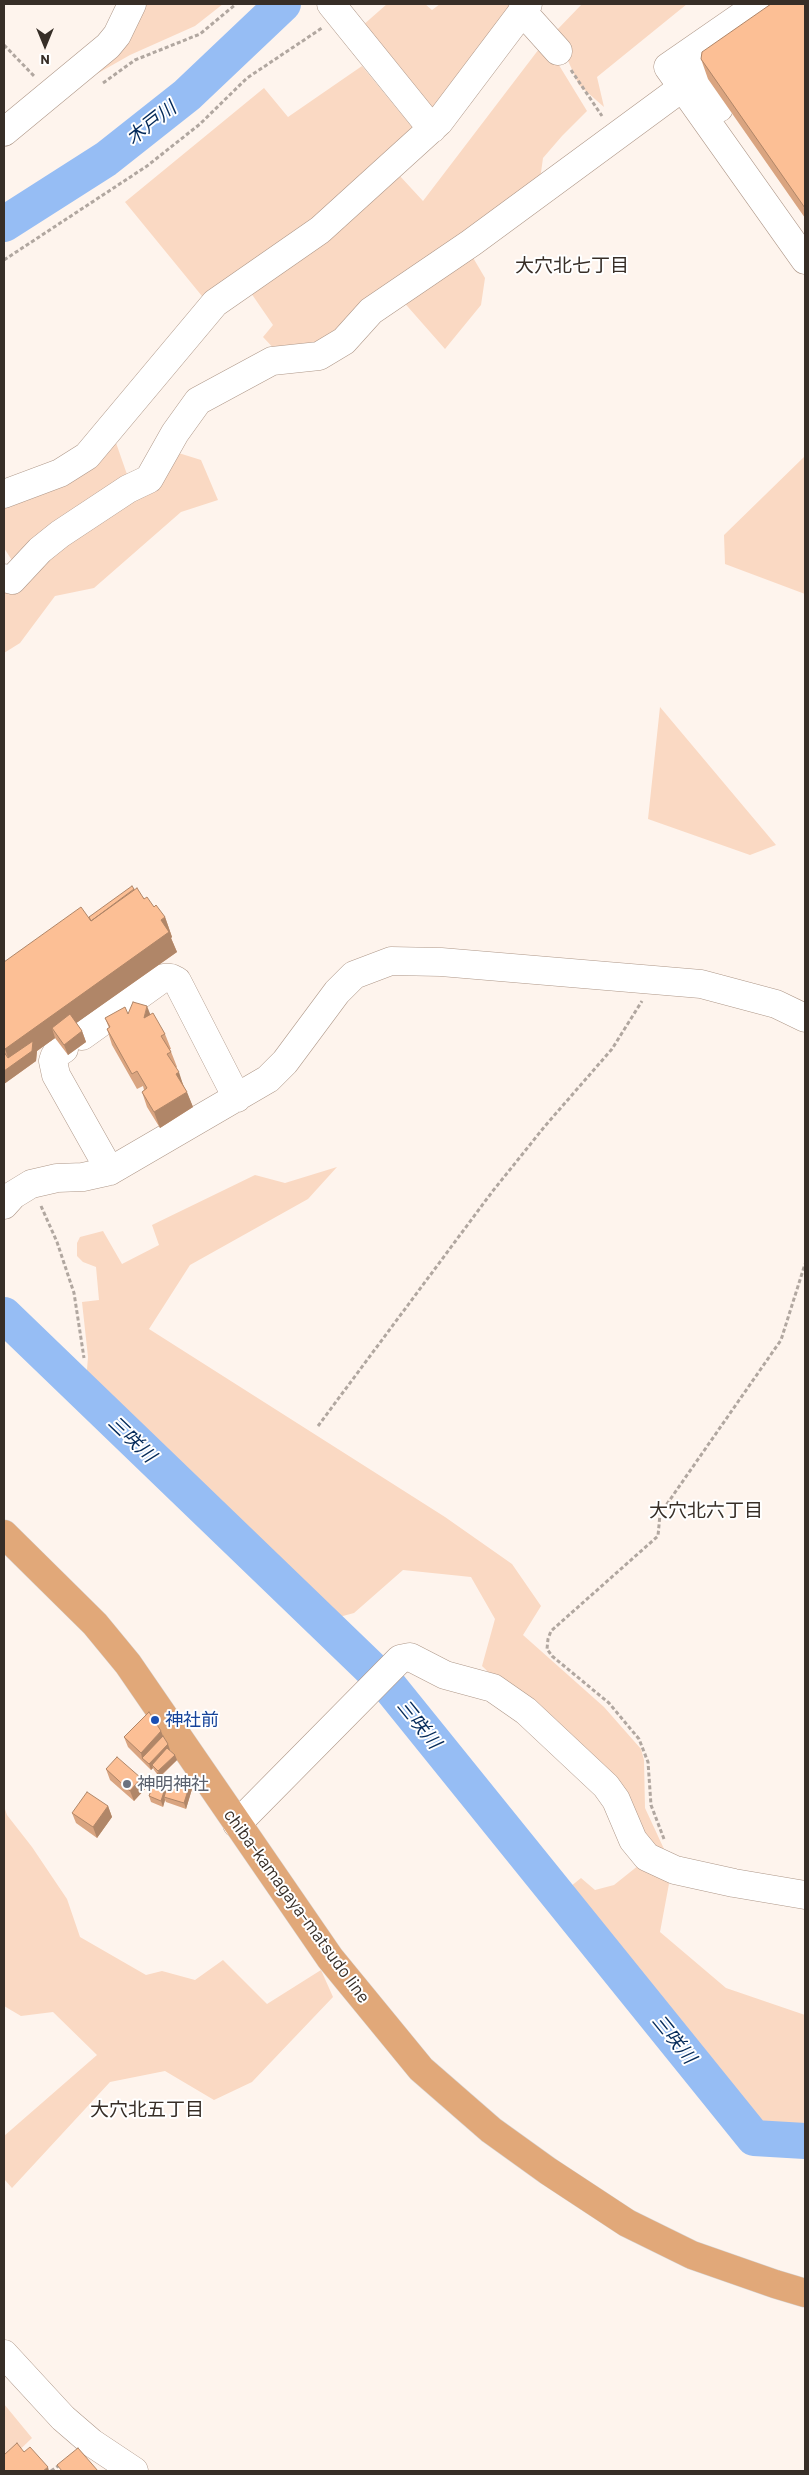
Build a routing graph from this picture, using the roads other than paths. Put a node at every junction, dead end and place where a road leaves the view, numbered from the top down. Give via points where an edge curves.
1 (132, 4) edge
2 (759, 4) edge
3 (787, 4) edge
4 (525, 7) edge
5 (335, 8) edge
6 (558, 51) road end
7 (683, 87) junction
8 (432, 128) junction
9 (4, 132) edge
10 (805, 230) edge
11 (805, 260) edge
12 (4, 494) edge
13 (4, 578) edge
14 (805, 1018) edge
15 (237, 1098) junction
16 (110, 1171) junction
17 (4, 1205) edge
18 (4, 1534) edge
19 (237, 1824) junction
20 (805, 1895) edge
21 (805, 2293) edge
22 (8, 2365) edge
23 (134, 2471) edge

1 - 9 street via 108,46
2 - 7 street via 668,67
3 - 10 street via 701,67 699,80
4 - 6 street
4 - 8 street
5 - 8 street
7 - 11 street
7 - 13 street via 608,127 470,242 371,311 344,341 319,356 272,361 198,401 174,433 149,480 128,489 60,534 12,580
8 - 12 street via 320,230 215,304 87,456 60,473
14 - 15 street via 776,1004 701,984 391,960 354,975 337,992 285,1062 268,1079
15 - 16 street
15 - 16 street via 177,981 163,978 55,1055 53,1061 56,1074
16 - 17 street via 31,1184
18 - 19 main road, chiba-kamagaya-matsudo line via 95,1624 128,1664
19 - 20 street via 400,1659 410,1657 445,1675 493,1688 526,1711 606,1786 616,1800 633,1840 647,1857 676,1870
19 - 21 main road, chiba-kamagaya-matsudo line via 330,1958 399,2045 427,2075 476,2118 600,2206 654,2237 692,2255
22 - 23 street via 92,2443

